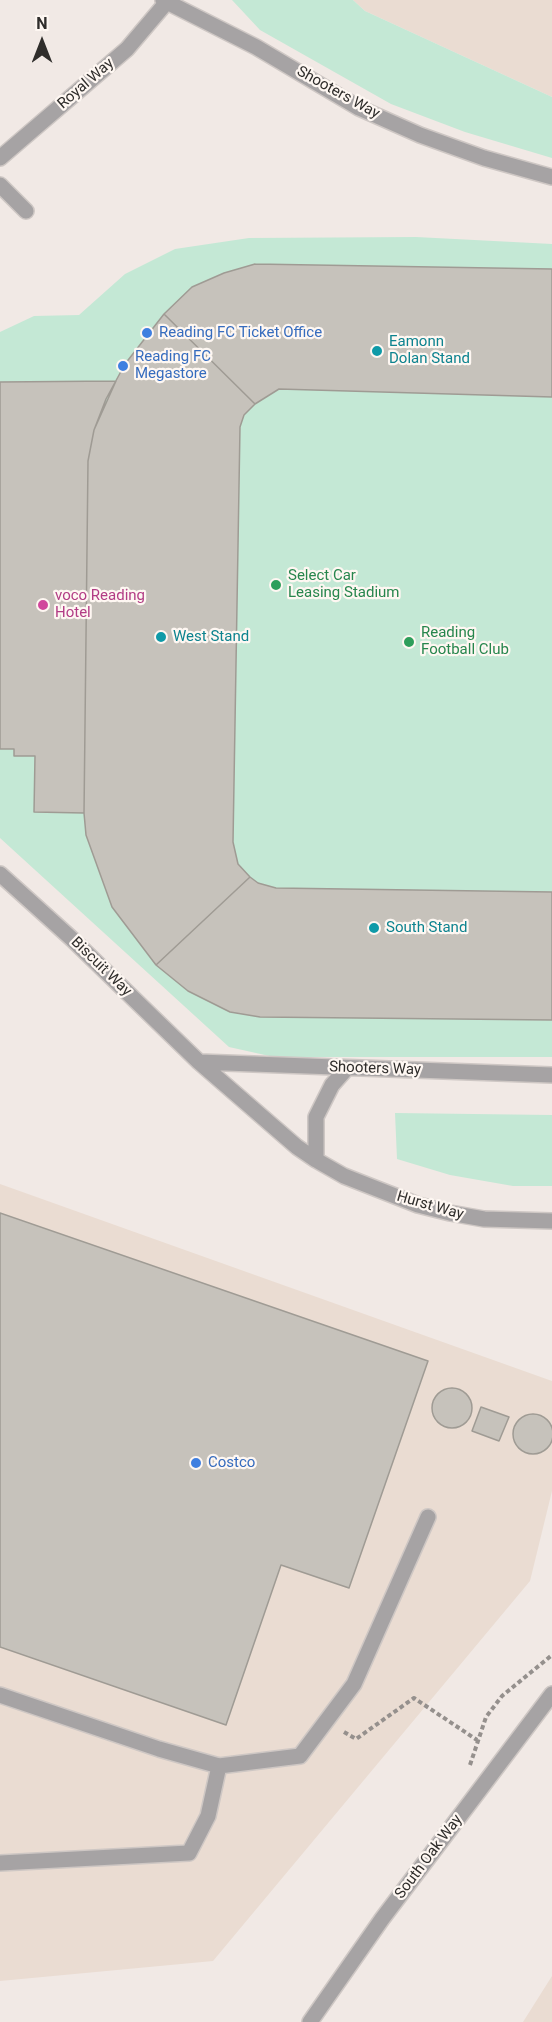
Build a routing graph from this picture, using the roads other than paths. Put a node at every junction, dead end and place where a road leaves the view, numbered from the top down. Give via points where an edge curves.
1 (164, 2) edge
2 (0, 158) edge
3 (552, 177) edge
4 (0, 185) edge
5 (26, 211) dead end
6 (0, 874) edge
7 (199, 1062) junction
8 (347, 1068) junction
9 (552, 1075) edge
10 (316, 1160) junction
11 (552, 1221) edge
12 (428, 1517) dead end
13 (552, 1694) edge
14 (0, 1695) edge
15 (219, 1766) junction
16 (0, 1863) edge
17 (310, 2022) edge

1 - 2 street, Royal Way via 127,49
1 - 3 street, Shooters Way via 256,46 359,108 484,158
4 - 5 street
6 - 7 street, Biscuit Way
7 - 8 street, Shooters Way
7 - 10 street, Hurst Way
8 - 9 street, Shooters Way
8 - 10 street via 332,1085 316,1117
10 - 11 street, Hurst Way via 344,1176 450,1214
12 - 15 street via 354,1684 300,1755
13 - 17 street, South Oak Way via 382,1919
14 - 15 street
15 - 16 street via 208,1816 189,1853

